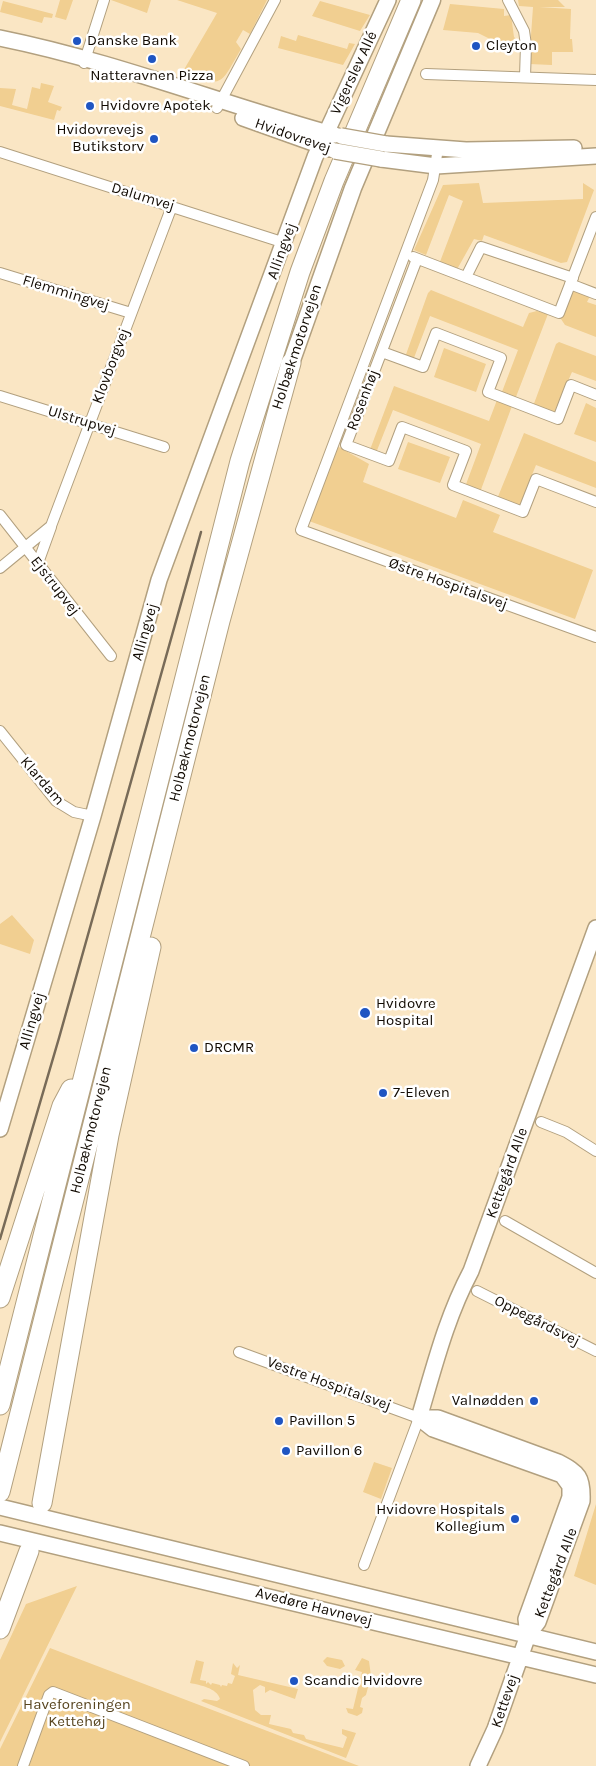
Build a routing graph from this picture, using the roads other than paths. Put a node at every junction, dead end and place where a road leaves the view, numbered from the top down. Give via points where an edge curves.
1 (104, 0) edge
2 (275, 0) edge
3 (388, 0) edge
4 (411, 0) edge
5 (432, 0) edge
6 (508, 0) edge
7 (0, 38) edge
8 (0, 47) edge
9 (84, 61) junction
10 (426, 74) dead end
11 (525, 77) junction
12 (596, 80) edge
13 (219, 104) junction
14 (331, 141) junction
15 (438, 148) junction
16 (596, 148) edge
17 (384, 151) junction
18 (0, 152) edge
19 (596, 156) edge
20 (436, 166) junction
21 (172, 206) junction
22 (596, 217) edge
23 (285, 243) junction
24 (405, 254) junction
25 (418, 259) junction
26 (0, 273) edge
27 (466, 277) junction
28 (572, 281) junction
29 (596, 294) edge
30 (131, 313) junction
31 (382, 352) junction
32 (291, 363) joint
33 (596, 395) edge
34 (0, 396) edge
35 (89, 424) junction
36 (164, 447) dead end
37 (596, 502) edge
38 (0, 515) edge
39 (51, 526) junction
40 (300, 530) joint
41 (26, 548) junction
42 (38, 563) junction
43 (0, 568) edge
44 (596, 637) edge
45 (111, 656) dead end
46 (203, 687) junction
47 (0, 731) edge
48 (93, 816) junction
49 (596, 928) edge
50 (90, 1049) junction
51 (541, 1122) dead end
52 (0, 1129) edge
53 (596, 1151) edge
54 (506, 1221) dead end
55 (596, 1273) edge
56 (478, 1291) dead end
57 (0, 1298) edge
58 (596, 1351) edge
59 (239, 1352) dead end
60 (0, 1405) edge
61 (419, 1418) junction
62 (0, 1492) edge
63 (0, 1507) edge
64 (35, 1511) junction
65 (0, 1517) edge
66 (0, 1525) edge
67 (0, 1533) edge
68 (25, 1539) junction
69 (364, 1565) dead end
70 (0, 1629) edge
71 (528, 1635) junction
72 (596, 1652) edge
73 (520, 1658) junction
74 (596, 1675) edge
75 (23, 1766) edge
76 (244, 1766) edge
77 (478, 1766) edge

1 - 9 street
2 - 13 street
3 - 14 street, Vigerslev Allé
4 - 50 highway, Holbækmotorvejen via 334,181 271,357 212,566
5 - 32 main road, Holbækmotorvejen via 353,188
6 - 11 street via 524,31
7 - 9 street, Hvidovrevej
8 - 9 street, Hvidovrevej
9 - 13 street, Hvidovrevej
10 - 11 street
11 - 12 street
13 - 14 street, Hvidovrevej
14 - 17 street, Hvidovrevej, bridge
14 - 23 street, Allingvej
15 - 16 street, Hvidovrevej
15 - 17 street, Hvidovrevej
15 - 20 street, Rosenhøj
17 - 20 street, Hvidovrevej
18 - 21 street, Dalumvej
19 - 20 street, Hvidovrevej
20 - 24 street, Rosenhøj
21 - 23 street, Dalumvej
21 - 30 street, Klovborgvej
22 - 28 street
23 - 48 street, Allingvej via 159,580
24 - 25 street
24 - 40 street, Rosenhøj
25 - 27 street
25 - 31 street, Rosenhøj
26 - 30 street, Flemmingvej
27 - 28 street via 481,247
27 - 28 street via 559,313
28 - 29 street
30 - 35 street, Klovborgvej
31 - 33 street, Rosenhøj via 423,367 436,333 501,358 488,392 558,419 571,385
31 - 37 street, Rosenhøj via 346,445 389,461 402,427 466,451 453,485 462,489 524,512 536,479
32 - 46 highway, Holbækmotorvejen
34 - 35 street, Ulstrupvej
35 - 36 street, Ulstrupvej
35 - 39 street, Klovborgvej
38 - 41 street, Ejstrupvej
39 - 41 street, Klovborgvej
39 - 42 street, Klovborgvej
40 - 44 street, Østre Hospitalsvej
41 - 42 street, Ejstrupvej
41 - 43 street, Klovborgvej
42 - 45 street, Ejstrupvej
46 - 62 highway, Holbækmotorvejen
46 - 64 highway via 198,738 109,1135
47 - 48 street, Klardam via 56,801 74,812
48 - 52 street, Allingvej
49 - 61 street, Kettegård Alle via 471,1271 456,1301
50 - 57 highway via 62,1106
50 - 60 highway, Holbækmotorvejen
51 - 53 street via 566,1132
54 - 55 street
56 - 58 street, Oppegårdsvej
59 - 61 street, Vestre Hospitalsvej
61 - 69 street, Kettegård Alle
61 - 71 street, Kettegård Alle via 438,1418 558,1462 574,1470 580,1478 582,1501 538,1622
63 - 64 street, Avedøre Havnevej
64 - 65 street
64 - 68 street
64 - 71 street, Avedøre Havnevej
66 - 68 street
67 - 68 street, Avedøre Havnevej
68 - 70 highway
68 - 73 street, Avedøre Havnevej
71 - 72 street, Avedøre Havnevej
71 - 73 street, Kettevej
73 - 74 street, Avedøre Havnevej
73 - 77 street, Kettevej
75 - 76 street via 49,1695 53,1692

